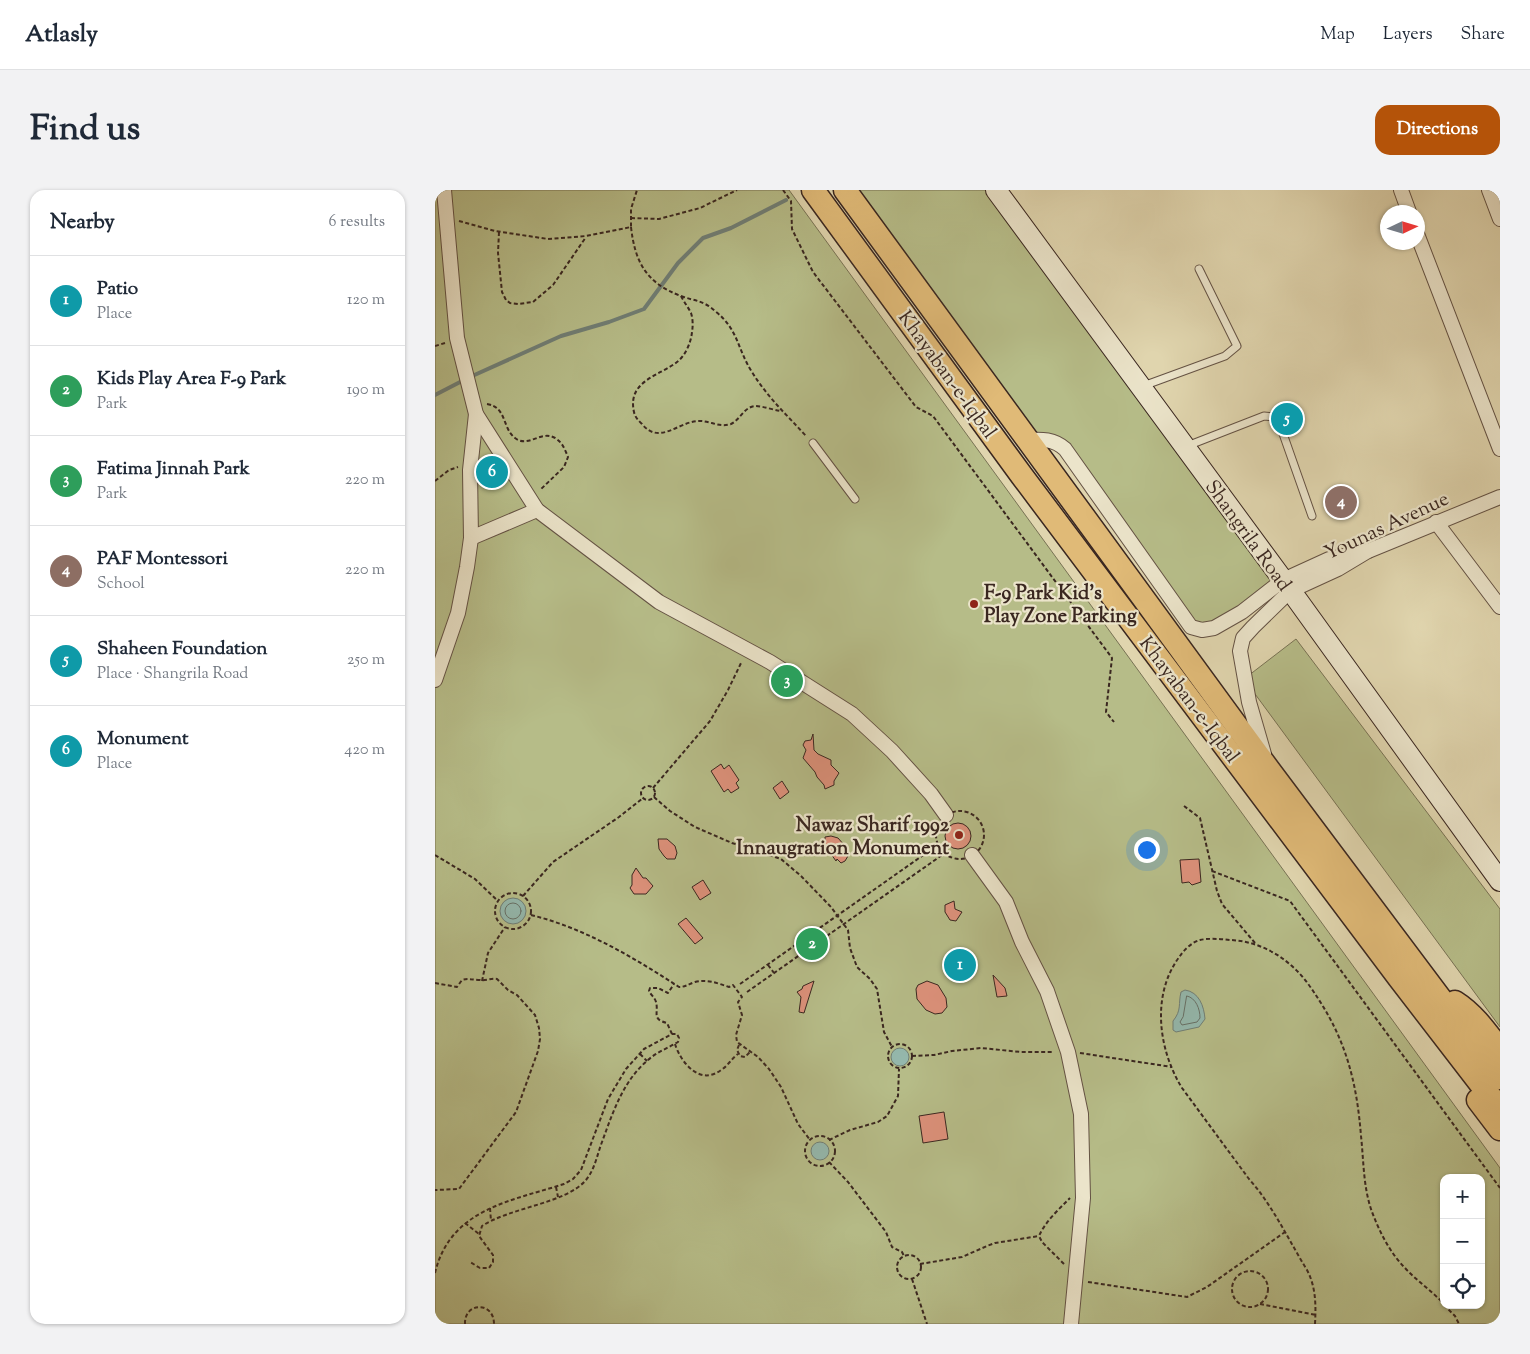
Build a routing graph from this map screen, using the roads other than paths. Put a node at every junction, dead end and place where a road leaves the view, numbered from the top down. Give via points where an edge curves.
1 (444, 190) edge
2 (813, 190) edge
3 (845, 190) edge
4 (996, 190) edge
5 (1401, 190) edge
6 (1489, 190) edge
7 (1406, 205) edge
8 (1500, 219) edge
9 (1423, 250) edge
10 (1199, 269) dead end
11 (1141, 387) junction
12 (474, 405) junction
13 (1027, 440) junction
14 (813, 443) road end
15 (1185, 447) junction
16 (1500, 449) edge
17 (1500, 497) edge
18 (855, 499) dead end
19 (534, 506) junction
20 (1312, 516) dead end
21 (1437, 522) junction
22 (471, 538) junction
23 (1286, 585) junction
24 (1500, 607) edge
25 (435, 680) edge
26 (1269, 770) junction
27 (946, 815) road end
28 (972, 855) road end
29 (1500, 881) edge
30 (1428, 1000) junction
31 (1500, 1050) edge
32 (1500, 1078) edge
33 (1500, 1108) edge
34 (1500, 1129) edge
35 (1071, 1324) edge

1 - 12 street via 457,338
2 - 30 main road, Khayaban-e-Iqbal via 1022,476
3 - 13 main road, Khayaban-e-Iqbal
4 - 11 street, Shangrila Road
5 - 7 street
6 - 8 street
9 - 16 street
10 - 11 lane via 1237,346 1225,356
11 - 15 street, Shangrila Road
12 - 19 street
12 - 22 street
13 - 23 street via 1042,439 1058,443 1065,449 1191,627 1202,630 1214,628
13 - 26 main road, Khayaban-e-Iqbal
14 - 18 lane
15 - 20 lane via 1265,416 1273,417 1281,428
15 - 23 street, Shangrila Road
17 - 21 street, Younas Avenue
19 - 22 street
19 - 27 street via 659,602 770,662 852,714 892,751
21 - 23 street, Younas Avenue via 1368,551 1329,559
21 - 24 street
22 - 25 street via 459,613
23 - 26 street via 1243,638 1240,652 1249,702
23 - 29 street, Shangrila Road
26 - 30 main road, Khayaban-e-Iqbal
28 - 35 street via 1005,902 1047,991 1068,1052 1081,1114 1083,1187
30 - 31 main road via 1465,1008
30 - 32 main road, Khayaban-e-Iqbal
30 - 33 main road, Khayaban-e-Iqbal
30 - 34 main road via 1426,1025

